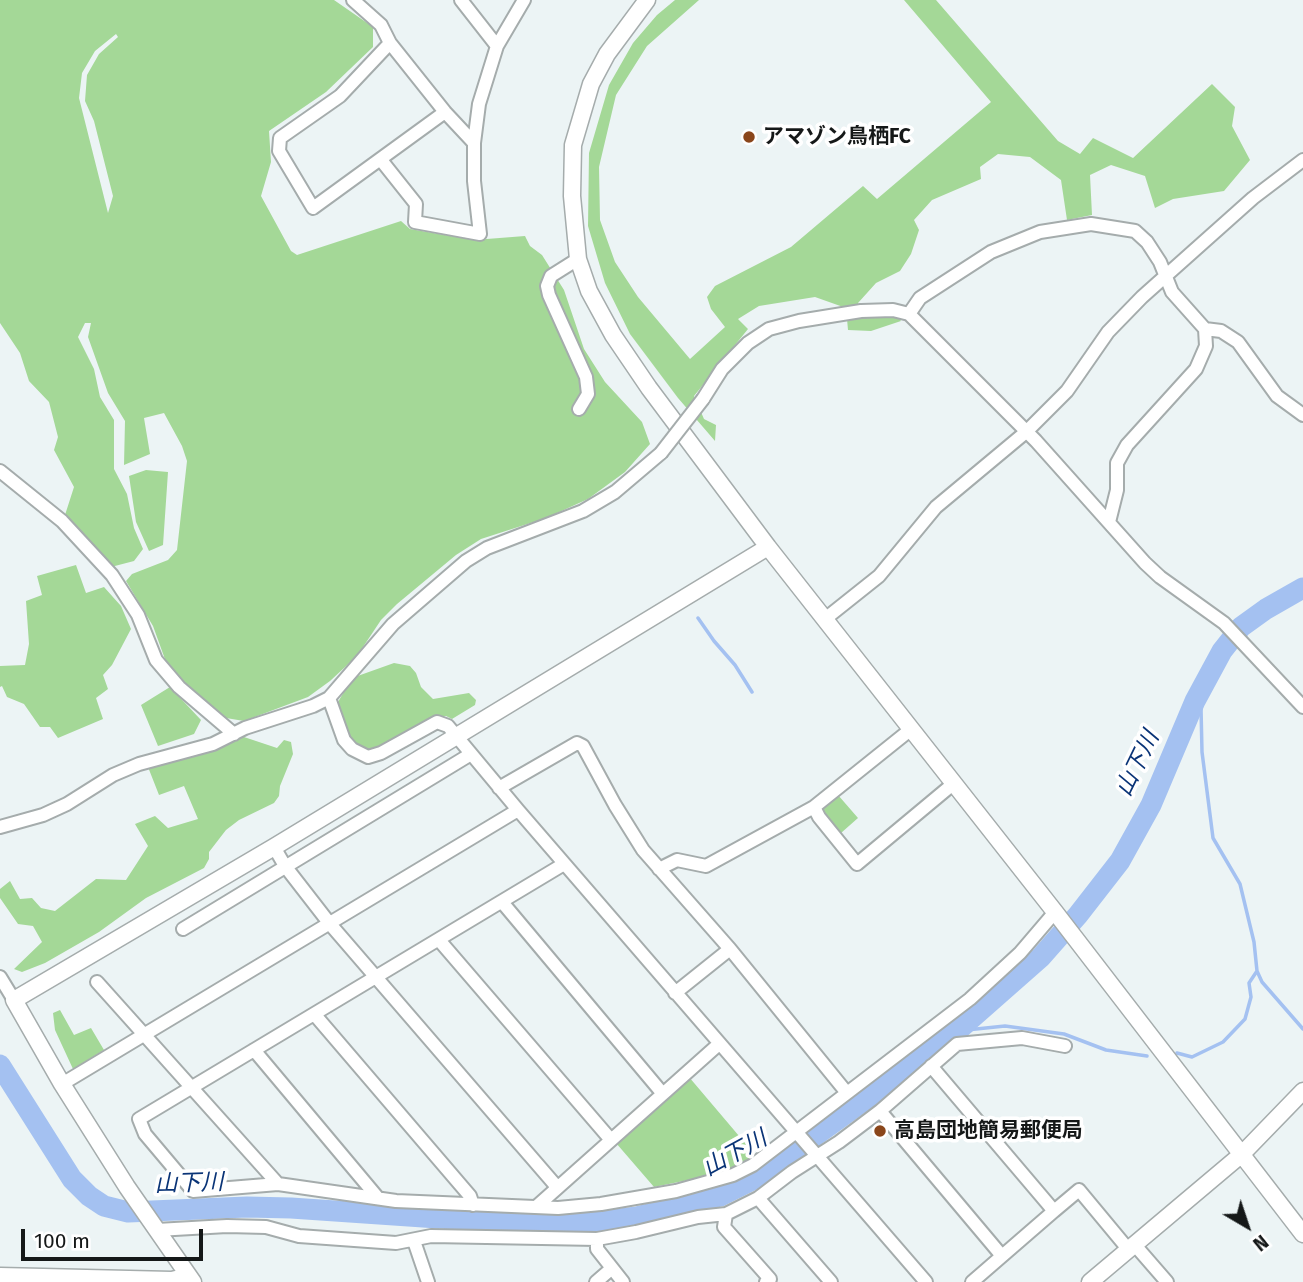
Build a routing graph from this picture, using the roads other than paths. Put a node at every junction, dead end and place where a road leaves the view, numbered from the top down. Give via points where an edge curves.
1 (354, 0) edge
2 (461, 0) edge
3 (524, 0) edge
4 (647, 0) edge
5 (390, 43) junction
6 (497, 46) junction
7 (445, 112) junction
8 (474, 143) junction
9 (381, 160) junction
10 (1303, 160) edge
11 (578, 260) junction
12 (1166, 278) junction
13 (909, 314) junction
14 (1205, 329) junction
15 (579, 409) dead end
16 (1303, 415) edge
17 (1026, 432) junction
18 (0, 471) edge
19 (1109, 522) junction
20 (768, 547) junction
21 (825, 620) junction
22 (329, 698) junction
23 (1303, 707) edge
24 (910, 730) junction
25 (234, 733) junction
26 (456, 736) junction
27 (471, 754) junction
28 (953, 784) junction
29 (499, 788) junction
30 (814, 807) junction
31 (518, 810) junction
32 (0, 827) edge
33 (274, 848) junction
34 (564, 864) junction
35 (285, 866) junction
36 (659, 869) junction
37 (502, 902) junction
38 (1055, 912) junction
39 (330, 924) junction
40 (183, 929) dead end
41 (439, 940) junction
42 (730, 949) junction
43 (0, 977) edge
44 (377, 977) junction
45 (97, 982) dead end
46 (675, 993) junction
47 (14, 1000) junction
48 (314, 1015) junction
49 (144, 1035) junction
50 (719, 1044) junction
51 (1065, 1045) dead end
52 (254, 1050) junction
53 (931, 1066) junction
54 (62, 1084) junction
55 (191, 1087) junction
56 (1303, 1091) edge
57 (847, 1093) junction
58 (663, 1094) junction
59 (880, 1111) junction
60 (796, 1133) junction
61 (611, 1140) junction
62 (814, 1152) junction
63 (1241, 1154) junction
64 (278, 1184) junction
65 (557, 1187) junction
66 (378, 1198) junction
67 (758, 1198) junction
68 (473, 1205) junction
69 (536, 1207) junction
70 (1054, 1212) junction
71 (726, 1214) junction
72 (155, 1227) junction
73 (1303, 1234) edge
74 (597, 1238) junction
75 (414, 1241) junction
76 (1131, 1247) junction
77 (1002, 1256) junction
78 (611, 1269) junction
79 (0, 1276) edge
80 (190, 1279) edge
81 (428, 1282) edge
82 (596, 1282) edge
83 (623, 1282) edge
84 (766, 1282) edge
85 (831, 1282) edge
86 (926, 1282) edge
87 (972, 1282) edge
88 (1090, 1282) edge
89 (1167, 1282) edge

1 - 5 street via 381,25
2 - 6 street
3 - 6 street
4 - 11 street via 591,84 573,145 572,209
5 - 7 street
5 - 9 street via 340,96 280,138 279,151 313,208
6 - 8 street
7 - 8 street
7 - 9 street
8 - 9 street via 480,234 415,222 416,204
10 - 12 street via 1203,241
11 - 15 street via 551,276 547,286 586,377 588,394
11 - 20 street via 613,335
12 - 13 street via 1154,252 1135,231 1075,225 1040,232 991,253 920,298
12 - 14 street via 1172,292
12 - 17 street via 1108,332 1067,391
13 - 17 street
13 - 22 street, bridge via 861,311 799,321 769,330 748,343 722,369 661,453 615,492 583,511 487,548 466,561 393,624
14 - 16 street via 1221,331 1238,342 1277,396
14 - 19 street via 1206,346 1196,369 1127,444 1117,463 1117,491
17 - 19 street
17 - 21 street via 952,492 879,576
18 - 25 street via 62,521 112,575 138,615 156,660 179,687
19 - 23 street via 1160,577 1224,622
20 - 21 street
20 - 26 street
21 - 24 street
22 - 25 street
22 - 26 street via 344,740 368,757 437,722
24 - 28 street
24 - 30 street
25 - 32 street via 213,744 130,768 43,815
26 - 27 street
26 - 33 street
27 - 29 street
27 - 35 street
28 - 30 street via 857,864
28 - 38 street
29 - 31 street
29 - 36 street via 577,743 583,746 615,805
30 - 36 street via 706,866 677,860
31 - 34 street
31 - 39 street
33 - 35 street
33 - 47 street
34 - 37 street
34 - 46 street
35 - 39 street
35 - 40 street
36 - 42 street
37 - 41 street
37 - 58 street
38 - 57 street via 1020,953 970,999
38 - 63 street
39 - 44 street
39 - 49 street
41 - 44 street
41 - 61 street
42 - 46 street
42 - 57 street
43 - 47 street
44 - 48 street
44 - 65 street
45 - 49 street
46 - 50 street
47 - 54 street
48 - 52 street
48 - 68 street
49 - 54 street
49 - 55 street
50 - 58 street
50 - 60 street
51 - 53 street via 1022,1038 957,1044
52 - 55 street
52 - 66 street
53 - 59 street
53 - 70 street
54 - 72 street
55 - 64 street
55 - 64 street via 139,1119 145,1134 193,1191
56 - 63 street
57 - 60 street
58 - 61 street
59 - 62 street via 839,1142
59 - 77 street
60 - 62 street
60 - 69 street via 753,1165 708,1183 601,1205
61 - 65 street
62 - 67 street
62 - 86 street
63 - 73 street
63 - 76 street
64 - 66 street
65 - 69 street
66 - 68 street
67 - 71 street
67 - 85 street
68 - 69 street
70 - 76 street via 1079,1190
70 - 77 street
71 - 74 street
71 - 84 street via 724,1227 770,1279
72 - 75 street via 266,1227 316,1238
72 - 80 street
74 - 75 street via 431,1236
74 - 78 street via 597,1249
75 - 81 street
76 - 88 street
76 - 89 street
77 - 87 street
78 - 82 street
78 - 83 street
79 - 80 street

